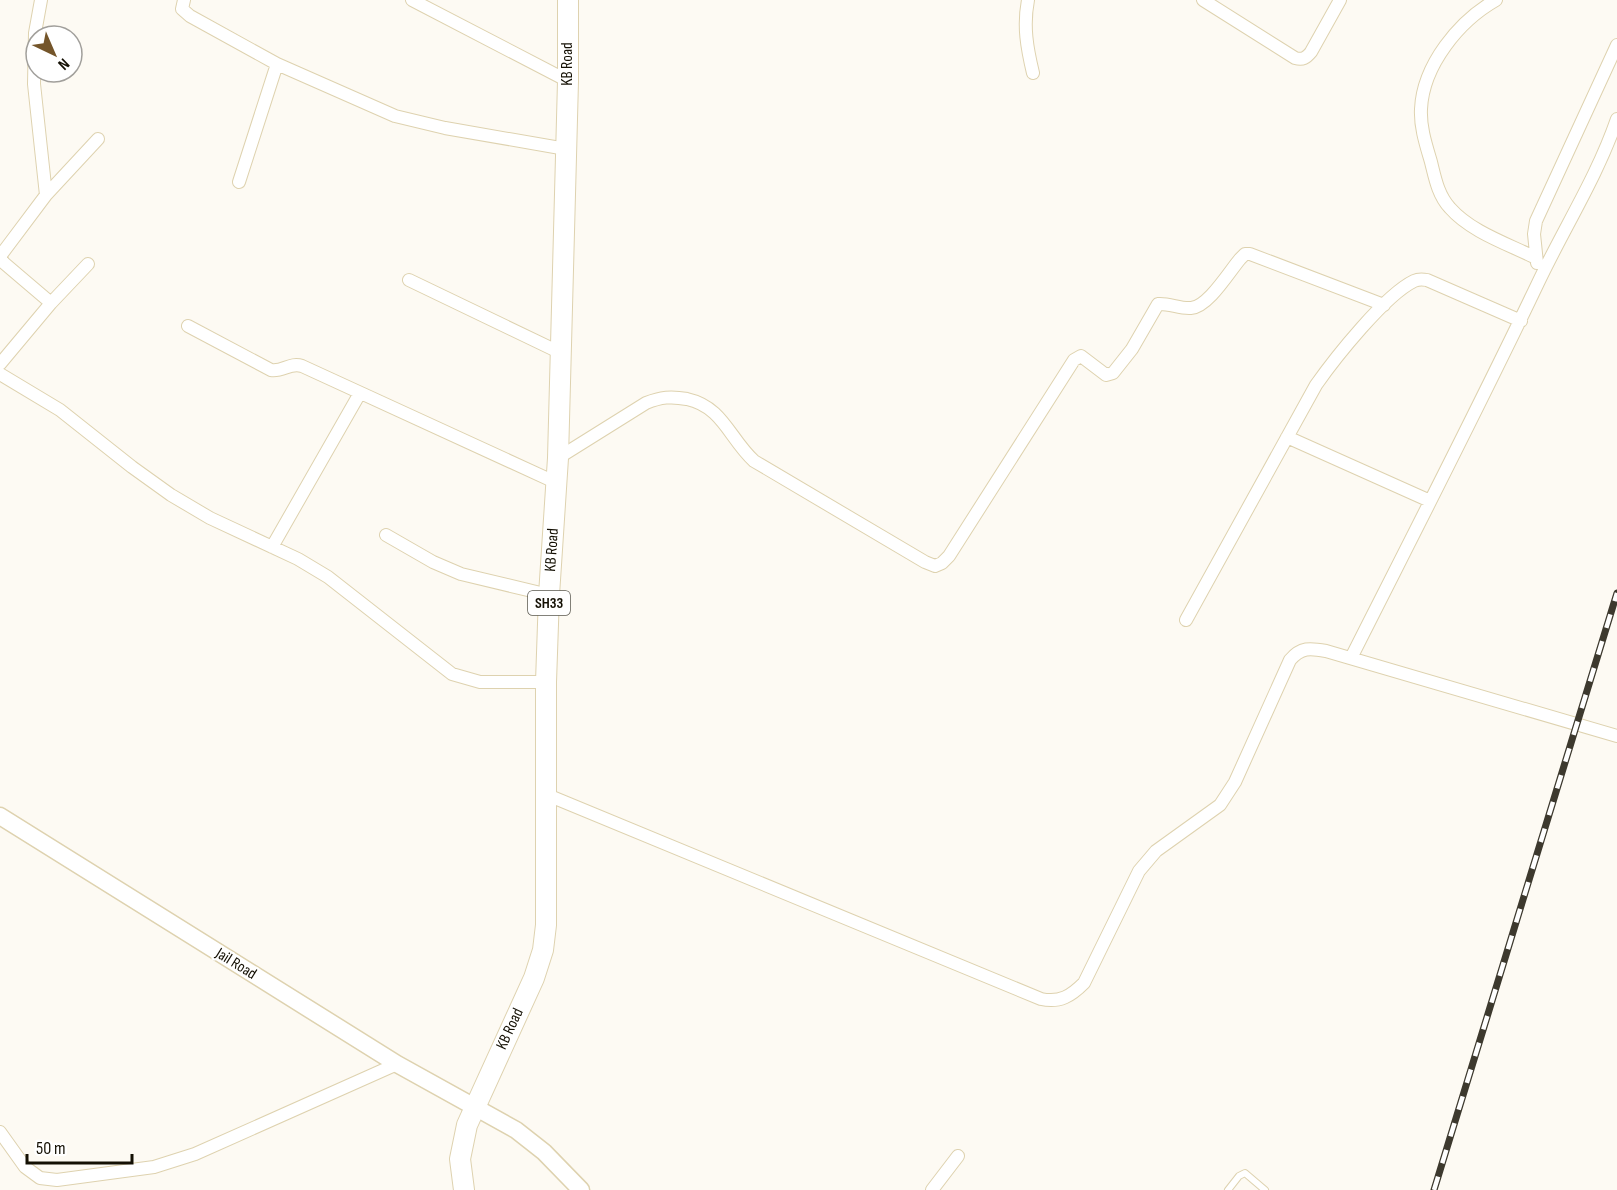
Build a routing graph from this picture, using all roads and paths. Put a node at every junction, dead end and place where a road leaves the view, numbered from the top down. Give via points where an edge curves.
1 (41, 0) edge
2 (184, 0) edge
3 (412, 0) edge
4 (568, 0) edge
5 (1028, 0) edge
6 (1203, 0) edge
7 (1340, 0) edge
8 (1496, 0) edge
9 (1617, 45) edge
10 (277, 64) junction
11 (1033, 73) dead end
12 (568, 81) junction
13 (1617, 119) edge
14 (98, 139) dead end
15 (566, 149) junction
16 (238, 182) dead end
17 (46, 195) junction
18 (1536, 258) junction
19 (88, 264) dead end
20 (409, 280) dead end
21 (1539, 280) junction
22 (51, 303) junction
23 (1384, 305) junction
24 (1521, 321) junction
25 (188, 326) dead end
26 (561, 353) junction
27 (0, 364) edge
28 (0, 374) edge
29 (360, 393) junction
30 (1287, 437) junction
31 (558, 458) junction
32 (557, 483) junction
33 (1430, 501) junction
34 (386, 535) dead end
35 (272, 547) junction
36 (549, 595) junction
37 (1186, 620) dead end
38 (1351, 658) junction
39 (546, 682) junction
40 (1617, 736) edge
41 (545, 795) junction
42 (0, 816) edge
43 (397, 1064) junction
44 (475, 1108) junction
45 (0, 1132) edge
46 (958, 1156) dead end
47 (464, 1190) edge
48 (581, 1190) edge
49 (932, 1190) edge
50 (1228, 1190) edge
51 (1265, 1190) edge

1 - 17 street via 35,33 34,84
2 - 10 street via 182,9 190,16
3 - 12 street
4 - 12 main road, KB Road / SH33
5 - 11 street via 1026,41
6 - 7 street via 1301,59 1311,52
8 - 18 street via 1458,30 1441,54 1422,98 1422,123 1439,190 1450,209 1473,226
9 - 18 street via 1536,221
10 - 15 street via 410,121
10 - 16 street
12 - 15 main road, KB Road / SH33
13 - 21 street via 1594,178
14 - 17 street
15 - 26 main road, KB Road / SH33
17 - 22 street via 3,250 1,259
18 - 21 street
19 - 22 street
20 - 26 street
21 - 24 street
22 - 27 street
23 - 24 street via 1420,279
23 - 30 street via 1332,361
23 - 31 street via 1250,254 1245,254 1197,306 1158,304 1113,373 1106,375 1081,356 1074,360 949,556 935,566 754,461 714,411 694,401 660,397
24 - 33 street
25 - 29 street via 271,370 297,364
26 - 31 main road, KB Road / SH33
28 - 35 street via 60,410 171,495
29 - 32 street
29 - 35 street
30 - 33 street
30 - 37 street
31 - 32 main road, KB Road / SH33
32 - 36 main road, KB Road / SH33
33 - 38 street
34 - 36 street via 461,574
35 - 39 street via 328,577 452,674 480,682
36 - 39 main road, KB Road / SH33
38 - 40 street
38 - 41 street via 1304,648 1290,660 1228,794 1211,813 1146,861 1084,983 1072,994 1051,1001
39 - 41 main road, KB Road / SH33
41 - 44 main road, KB Road / SH33 via 543,950
42 - 43 main road, Jail Road
43 - 44 main road, Jail Road
43 - 45 street via 195,1154 154,1167 57,1180 40,1178 25,1167
44 - 47 main road, KB Road / SH33 via 460,1159
44 - 48 main road, Jail Road via 531,1140
46 - 49 street
50 - 51 lane via 1245,1173

